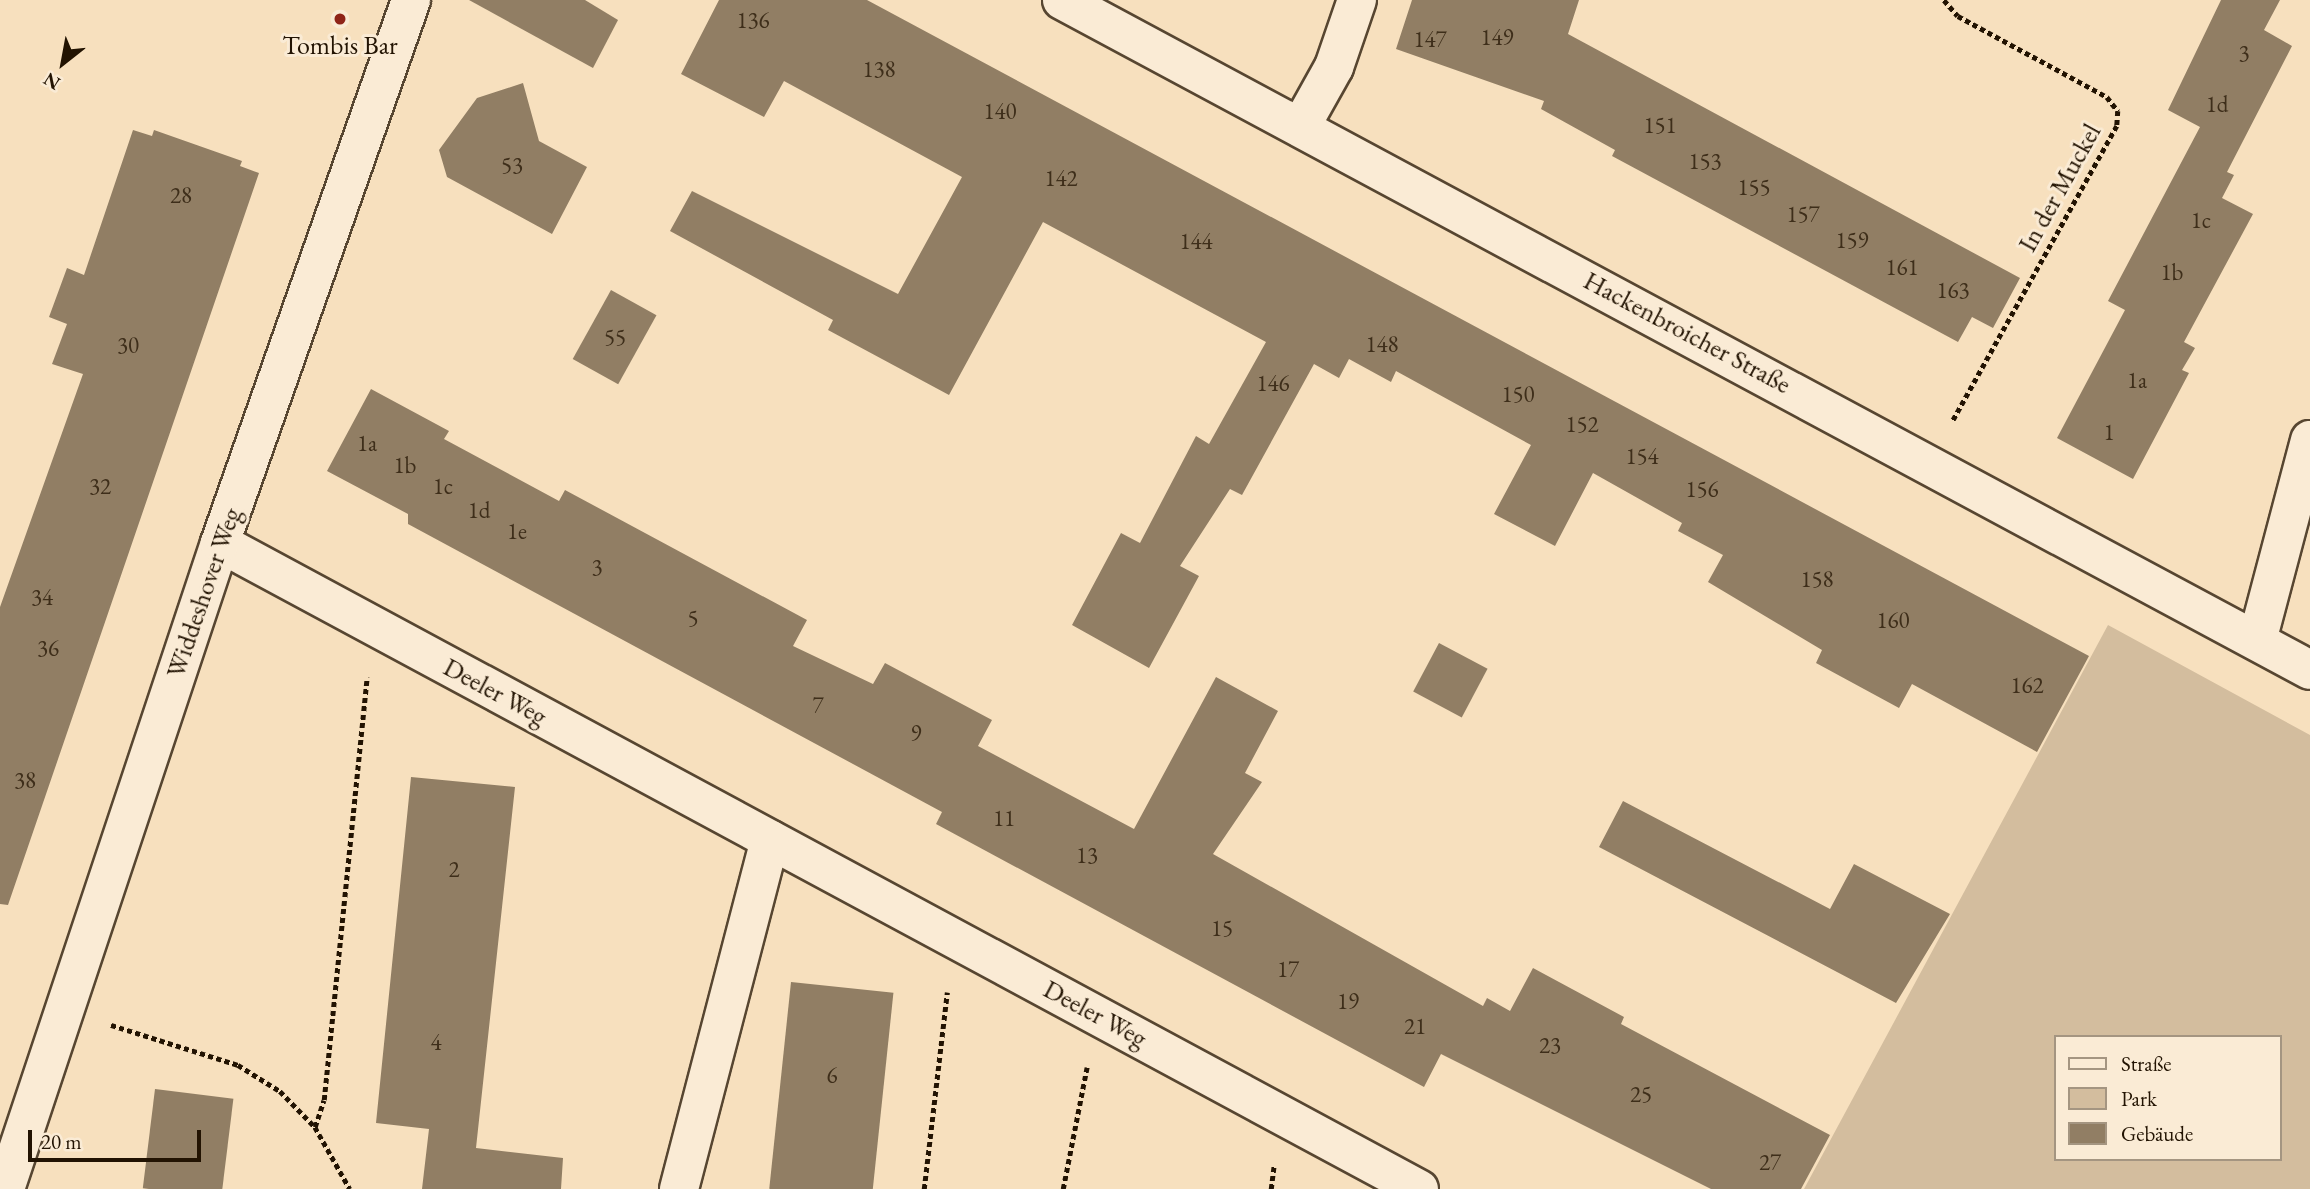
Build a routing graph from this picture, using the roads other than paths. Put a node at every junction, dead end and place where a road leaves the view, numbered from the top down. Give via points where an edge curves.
1 (411, 0) edge
2 (1062, 0) edge
3 (1357, 0) edge
4 (1301, 126) junction
5 (2310, 440) edge
6 (220, 543) junction
7 (2257, 642) junction
8 (2310, 670) edge
9 (770, 840) junction
10 (5, 1189) edge
11 (679, 1189) edge
12 (1419, 1189) edge

1 - 6 street, Widdeshover Weg
2 - 4 street, Hackenbroicher Straße
3 - 4 street via 1334,67
4 - 7 street, Hackenbroicher Straße
5 - 7 street
6 - 9 street, Deeler Weg
6 - 10 street, Widdeshover Weg
7 - 8 street, Hackenbroicher Straße
9 - 11 street
9 - 12 street, Deeler Weg

